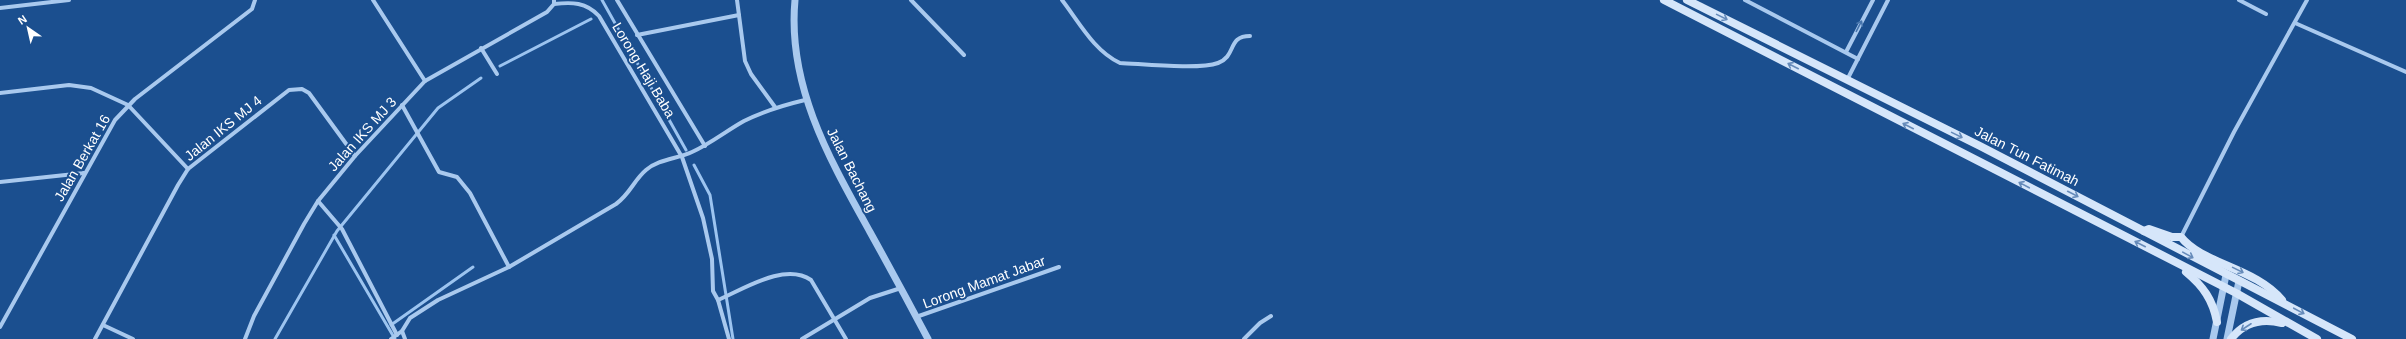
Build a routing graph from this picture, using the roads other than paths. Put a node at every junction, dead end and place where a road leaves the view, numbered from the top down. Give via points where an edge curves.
1 (69, 0) edge
2 (255, 0) edge
3 (373, 0) edge
4 (617, 0) edge
5 (737, 0) edge
6 (795, 0) edge
7 (911, 0) edge
8 (1062, 0) edge
9 (1664, 0) edge
10 (1687, 0) edge
11 (1745, 0) edge
12 (1873, 0) edge
13 (1888, 0) edge
14 (2239, 0) edge
15 (2308, 0) edge
16 (554, 2) edge
17 (0, 8) edge
18 (2266, 14) dead end
19 (739, 15) junction
20 (2295, 23) junction
21 (637, 35) junction
22 (1250, 36) dead end
23 (481, 48) junction
24 (1846, 52) junction
25 (964, 55) dead end
26 (1858, 59) junction
27 (2406, 72) edge
28 (497, 74) dead end
29 (1847, 80) junction
30 (425, 81) junction
31 (0, 93) edge
32 (805, 100) junction
33 (128, 105) junction
34 (402, 105) junction
35 (775, 107) junction
36 (705, 146) junction
37 (355, 156) junction
38 (682, 157) junction
39 (188, 169) junction
40 (84, 173) junction
41 (0, 182) edge
42 (318, 201) junction
43 (2144, 231) junction
44 (2181, 237) junction
45 (2174, 262) junction
46 (509, 267) junction
47 (1059, 267) dead end
48 (2226, 275) junction
49 (2239, 281) junction
50 (2223, 287) junction
51 (901, 288) junction
52 (2236, 293) junction
53 (720, 299) junction
54 (2284, 304) junction
55 (1271, 316) dead end
56 (916, 317) junction
57 (835, 319) junction
58 (2216, 322) junction
59 (103, 325) junction
60 (2291, 325) junction
61 (0, 328) edge
62 (402, 331) junction
63 (397, 335) junction
64 (95, 339) edge
65 (132, 339) edge
66 (245, 339) edge
67 (391, 339) edge
68 (406, 339) edge
69 (730, 339) edge
70 (802, 339) edge
71 (846, 339) edge
72 (928, 339) edge
73 (1244, 339) edge
74 (2213, 339) edge
75 (2227, 339) edge
76 (2231, 339) edge
77 (2318, 339) edge
78 (2352, 339) edge

1 - 17 street
2 - 33 street, Jalan Berkat 16 via 252,9
3 - 30 street
4 - 21 street
5 - 19 street
6 - 32 street, Jalan Bachang via 796,49
7 - 25 street
8 - 22 street via 1098,48 1120,63 1209,66 1226,60 1238,38
45 -> 9 main road, Jalan Tun Fatimah
10 -> 29 main road, Jalan Tun Fatimah
11 - 24 street
24 -> 12 street
13 - 26 street
14 - 18 street
15 - 20 street
16 - 23 street, Jalan IKS MJ 3 via 547,12
16 - 38 street, Lorong Haji Baba via 581,4 591,8 599,16
19 - 21 street
19 - 35 street via 745,61 751,74
20 - 27 street
20 - 44 street via 2234,132
21 - 36 street
23 - 28 street
23 - 30 street, Jalan IKS MJ 3
24 - 26 street
26 - 29 street
29 -> 43 main road, Jalan Tun Fatimah
30 - 34 street, Jalan IKS MJ 3
31 - 33 street via 77,85 91,88
32 - 35 street
32 - 51 street, Jalan Bachang via 825,149
33 - 39 street
33 - 40 street, Jalan Berkat 16 via 110,127
34 - 37 street, Jalan IKS MJ 3
34 - 46 street via 439,172 457,177 470,193
35 - 36 street via 743,122
36 - 38 street
37 - 39 street, Jalan IKS MJ 4 via 309,93 295,88 274,101
37 - 42 street, Jalan IKS MJ 3
38 - 46 street via 667,160 646,170 626,197
38 - 53 street, Lorong Haji Baba via 703,218 712,259 713,291
39 - 59 street, Jalan IKS MJ 4
40 - 41 street
40 - 61 street, Jalan Berkat 16
42 - 63 street via 342,229
42 - 66 street, Jalan IKS MJ 3 via 281,264
43 - 44 main road via 2149,229 2172,237
43 -> 48 main road, Jalan Tun Fatimah
44 -> 54 main road via 2190,246 2256,279 2274,292
45 - 50 main road, Jalan Tun Fatimah
45 - 58 main road via 2207,293 2212,302
46 - 62 street via 438,300 410,318
47 - 56 street, Lorong Mamat Jabar
48 - 49 main road, Jalan Tun Fatimah
48 - 50 street
49 - 52 street
49 - 54 main road, Jalan Tun Fatimah
50 - 52 main road, Jalan Tun Fatimah
50 - 58 street
51 - 56 street, Jalan Bachang
51 - 57 street via 870,298
52 - 60 main road, Jalan Tun Fatimah
52 - 75 street
53 - 57 street via 781,275 802,274 811,280
53 - 69 street, Lorong Haji Baba
54 -> 78 main road, Jalan Tun Fatimah
55 - 73 street
56 - 72 street, Jalan Bachang
57 - 70 street
57 - 71 street
58 - 74 street
59 - 64 street, Jalan IKS MJ 4
59 - 65 street
60 -> 76 main road via 2274,321 2253,322 2243,327
60 - 77 main road, Jalan Tun Fatimah
62 - 63 street
62 - 68 street
63 - 67 street

